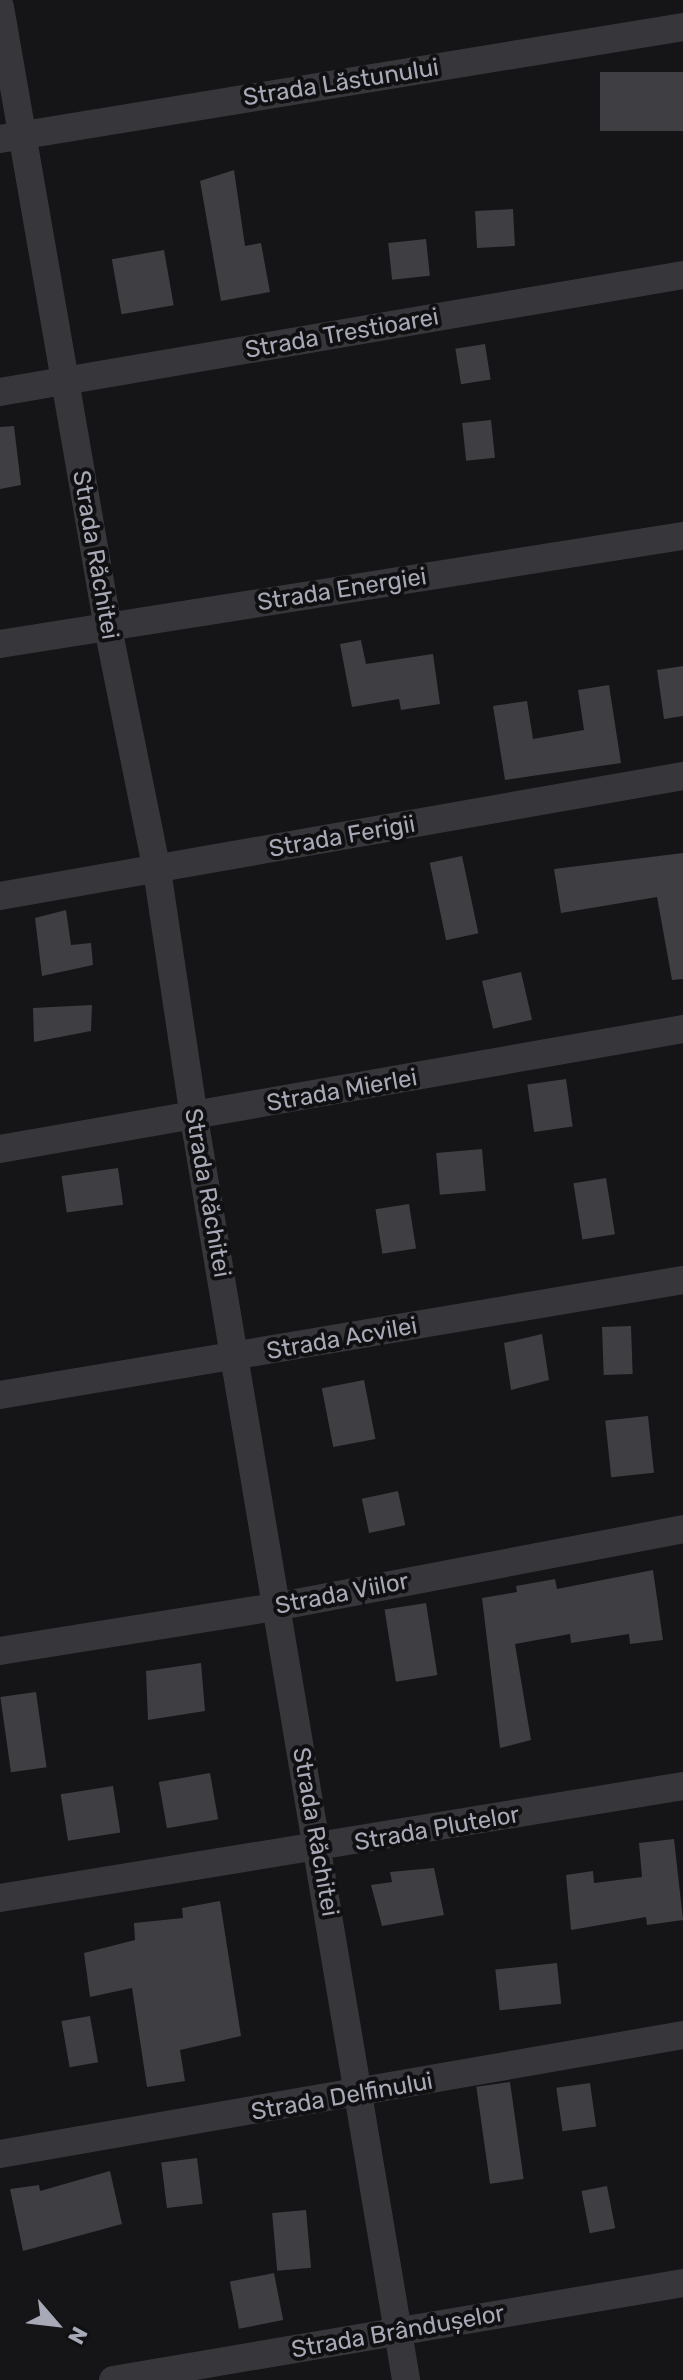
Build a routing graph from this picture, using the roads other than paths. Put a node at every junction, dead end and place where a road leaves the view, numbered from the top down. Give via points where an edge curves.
1 (0, 7) edge
2 (683, 27) edge
3 (10, 137) edge
4 (683, 275) edge
5 (63, 382) junction
6 (0, 392) edge
7 (683, 536) edge
8 (108, 628) junction
9 (0, 644) edge
10 (683, 776) edge
11 (157, 870) junction
12 (0, 896) edge
13 (683, 1029) edge
14 (194, 1118) junction
15 (0, 1149) edge
16 (683, 1280) edge
17 (236, 1357) junction
18 (0, 1395) edge
19 (683, 1529) edge
20 (275, 1607) junction
21 (0, 1651) edge
22 (683, 1786) edge
23 (318, 1849) junction
24 (0, 1898) edge
25 (683, 2035) edge
26 (359, 2095) junction
27 (0, 2154) edge
28 (683, 2283) edge
29 (398, 2332) junction
30 (113, 2380) edge
31 (406, 2380) edge

1 - 3 street, Strada Răchitei
2 - 3 street, Strada Lăstunului
3 - 5 street, Strada Răchitei
4 - 5 street, Strada Trestioarei
5 - 6 street, Strada Trestioarei
5 - 8 street, Strada Răchitei
7 - 8 street, Strada Energiei
8 - 9 street, Strada Energiei
8 - 11 street, Strada Răchitei
10 - 11 street, Strada Ferigii
11 - 12 street, Strada Ferigii
11 - 14 street, Strada Răchitei
13 - 14 street, Strada Mierlei
14 - 15 street, Strada Mierlei
14 - 17 street, Strada Răchitei
16 - 17 street, Strada Acvilei
17 - 18 street, Strada Acvilei
17 - 20 street, Strada Răchitei
19 - 20 street, Strada Viilor
20 - 21 street, Strada Viilor
20 - 23 street, Strada Răchitei
22 - 23 street, Strada Plutelor
23 - 24 street, Strada Plutelor
23 - 26 street, Strada Răchitei
25 - 26 street, Strada Delfinului
26 - 27 street, Strada Delfinului
26 - 29 street, Strada Răchitei
28 - 29 street, Strada Brândușelor
29 - 30 street, Strada Brândușelor
29 - 31 street, Strada Răchitei

